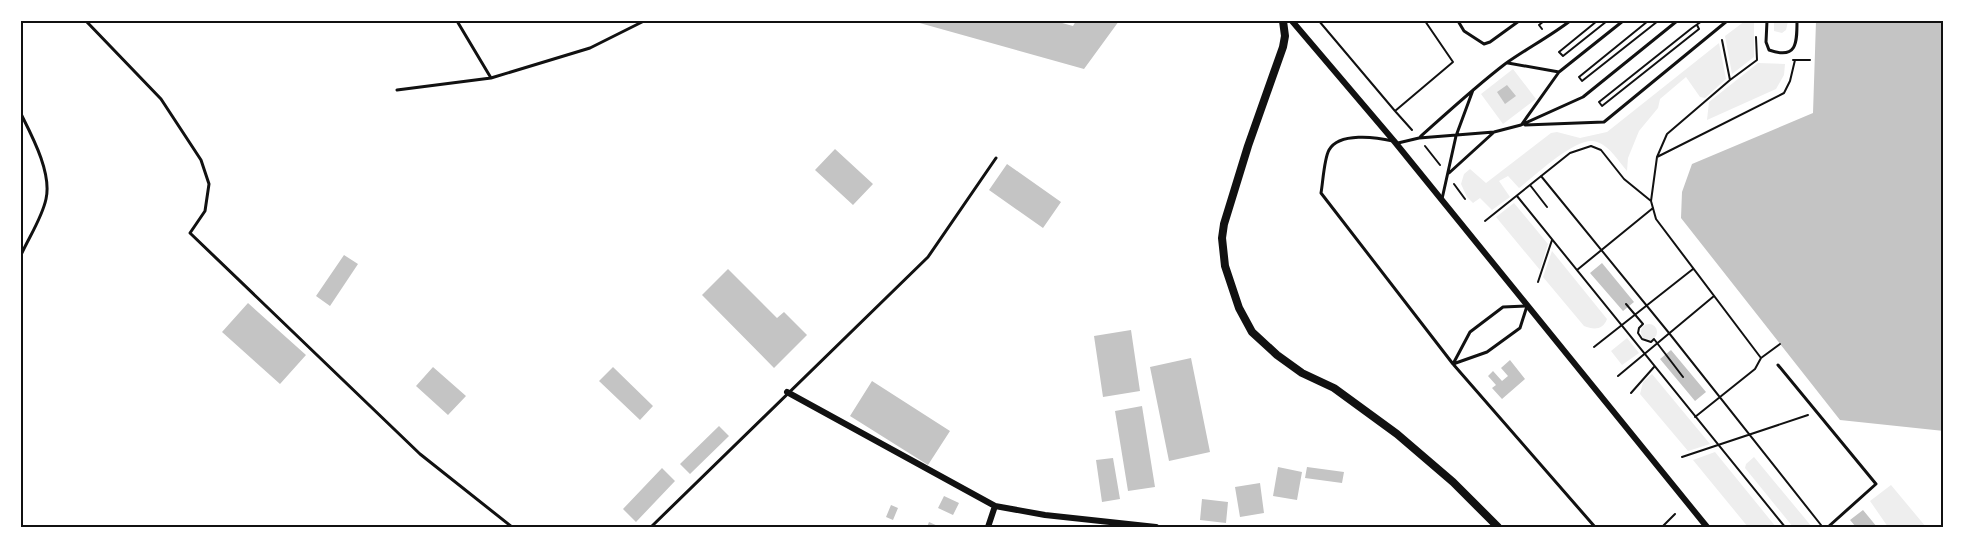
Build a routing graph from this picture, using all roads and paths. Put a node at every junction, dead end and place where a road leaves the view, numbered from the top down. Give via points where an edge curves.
1 (86, 21) edge
2 (457, 21) edge
3 (644, 21) edge
4 (1283, 21) edge
5 (1292, 21) edge
6 (1319, 21) edge
7 (1425, 21) edge
8 (1458, 21) edge
9 (1519, 21) edge
10 (1544, 21) edge
11 (1570, 21) edge
12 (1597, 21) edge
13 (1606, 21) edge
14 (1623, 21) edge
15 (1648, 21) edge
16 (1658, 21) edge
17 (1677, 21) edge
18 (1702, 21) edge
19 (1727, 21) edge
20 (1767, 21) edge
21 (1797, 21) edge
22 (1696, 25) junction
23 (1549, 26) dead end
24 (1756, 37) dead end
25 (1722, 40) dead end
26 (1795, 60) dead end
27 (1507, 63) junction
28 (1559, 72) junction
29 (491, 78) junction
30 (1730, 80) junction
31 (1474, 89) junction
32 (397, 90) dead end
33 (1395, 111) junction
34 (21, 114) edge
35 (1521, 125) junction
36 (1494, 132) junction
37 (1456, 136) junction
38 (1419, 138) junction
39 (1395, 142) junction
40 (1657, 157) junction
41 (996, 158) dead end
42 (1447, 174) junction
43 (1541, 176) junction
44 (1530, 185) junction
45 (1517, 196) junction
46 (1465, 199) dead end
47 (1442, 200) junction
48 (1651, 201) junction
49 (1548, 207) dead end
50 (1653, 208) junction
51 (1485, 221) dead end
52 (1552, 240) junction
53 (1601, 250) junction
54 (21, 255) edge
55 (1693, 269) junction
56 (1576, 270) junction
57 (1538, 282) dead end
58 (1714, 296) junction
59 (1647, 305) junction
60 (1527, 306) junction
61 (1627, 306) dead end
62 (1635, 315) junction
63 (1621, 326) junction
64 (1670, 333) junction
65 (1657, 343) junction
66 (1780, 344) dead end
67 (1594, 347) dead end
68 (1644, 354) junction
69 (1761, 358) junction
70 (1453, 364) junction
71 (1778, 365) dead end
72 (1654, 367) junction
73 (1618, 376) dead end
74 (1683, 376) dead end
75 (787, 392) junction
76 (1631, 393) dead end
77 (1720, 397) junction
78 (1817, 412) junction
79 (1695, 417) junction
80 (1749, 435) junction
81 (1718, 445) junction
82 (1682, 457) dead end
83 (995, 506) junction
84 (1675, 514) dead end
85 (512, 527) edge
86 (651, 527) edge
87 (988, 527) edge
88 (1156, 527) edge
89 (1498, 527) edge
90 (1595, 527) edge
91 (1662, 527) edge
92 (1707, 527) edge
93 (1785, 527) edge
94 (1822, 527) edge
95 (1828, 527) edge

1 - 85 lane via 161,99 201,160 209,184 205,211 190,233 420,454
2 - 29 lane
3 - 29 lane via 590,48
4 - 89 street via 1283,47 1224,224 1225,266 1239,308 1252,332 1277,354 1302,373 1334,388 1397,434
5 - 39 street
6 - 33 path
7 - 33 path via 1453,62
8 - 9 lane via 1464,31 1484,44
10 - 23 path via 1539,25 1543,31
11 - 27 lane
12 - 13 path via 1559,52 1563,56
14 - 28 lane
15 - 16 path via 1579,77 1582,81
17 - 35 lane via 1583,97
18 - 22 path
19 - 35 lane via 1604,122
20 - 21 lane via 1768,50 1789,52 1797,43
22 - 22 path via 1700,29 1602,106 1599,102
24 - 30 path via 1757,60
25 - 30 path
26 - 40 path via 1784,93
27 - 28 lane
27 - 31 lane
28 - 35 lane
29 - 32 lane
30 - 40 path via 1667,134
31 - 37 lane
31 - 38 lane
33 - 38 path
34 - 54 lane via 44,167 47,197
35 - 36 lane
36 - 37 lane
36 - 42 lane
37 - 38 lane
37 - 42 lane
38 - 39 lane
38 - 42 path
39 - 47 street
39 - 70 lane via 1374,137 1337,142 1329,150 1321,193
40 - 48 path
41 - 75 lane via 928,257
42 - 46 path
42 - 47 lane
43 - 44 path
43 - 48 path via 1570,153 1591,146 1601,150 1624,179
43 - 53 path
44 - 45 path
44 - 49 path
45 - 51 path
45 - 52 path
47 - 60 street
48 - 50 path
50 - 53 path
50 - 55 path via 1656,219
52 - 56 path
52 - 57 path
53 - 56 path
53 - 59 path
55 - 58 path
55 - 59 path
56 - 63 path
58 - 64 path
58 - 69 path
59 - 62 path
59 - 64 path
60 - 70 lane via 1520,328 1487,352
60 - 70 lane via 1503,307 1470,332
60 - 92 street
61 - 62 path
62 - 63 path
62 - 65 path via 1643,324 1638,333 1642,339 1654,339
63 - 67 path
63 - 68 path
64 - 65 path
64 - 77 path
65 - 68 path
65 - 74 path
66 - 69 path
68 - 72 path
68 - 73 path
69 - 77 path via 1755,369
70 - 90 lane
71 - 78 lane
72 - 76 path
72 - 79 path
75 - 83 street
75 - 86 lane
77 - 79 path
77 - 80 path
78 - 80 path
78 - 95 lane via 1876,484
79 - 81 path
80 - 81 path
80 - 94 path
81 - 82 path
81 - 93 path
83 - 87 street
83 - 88 street
84 - 91 path

